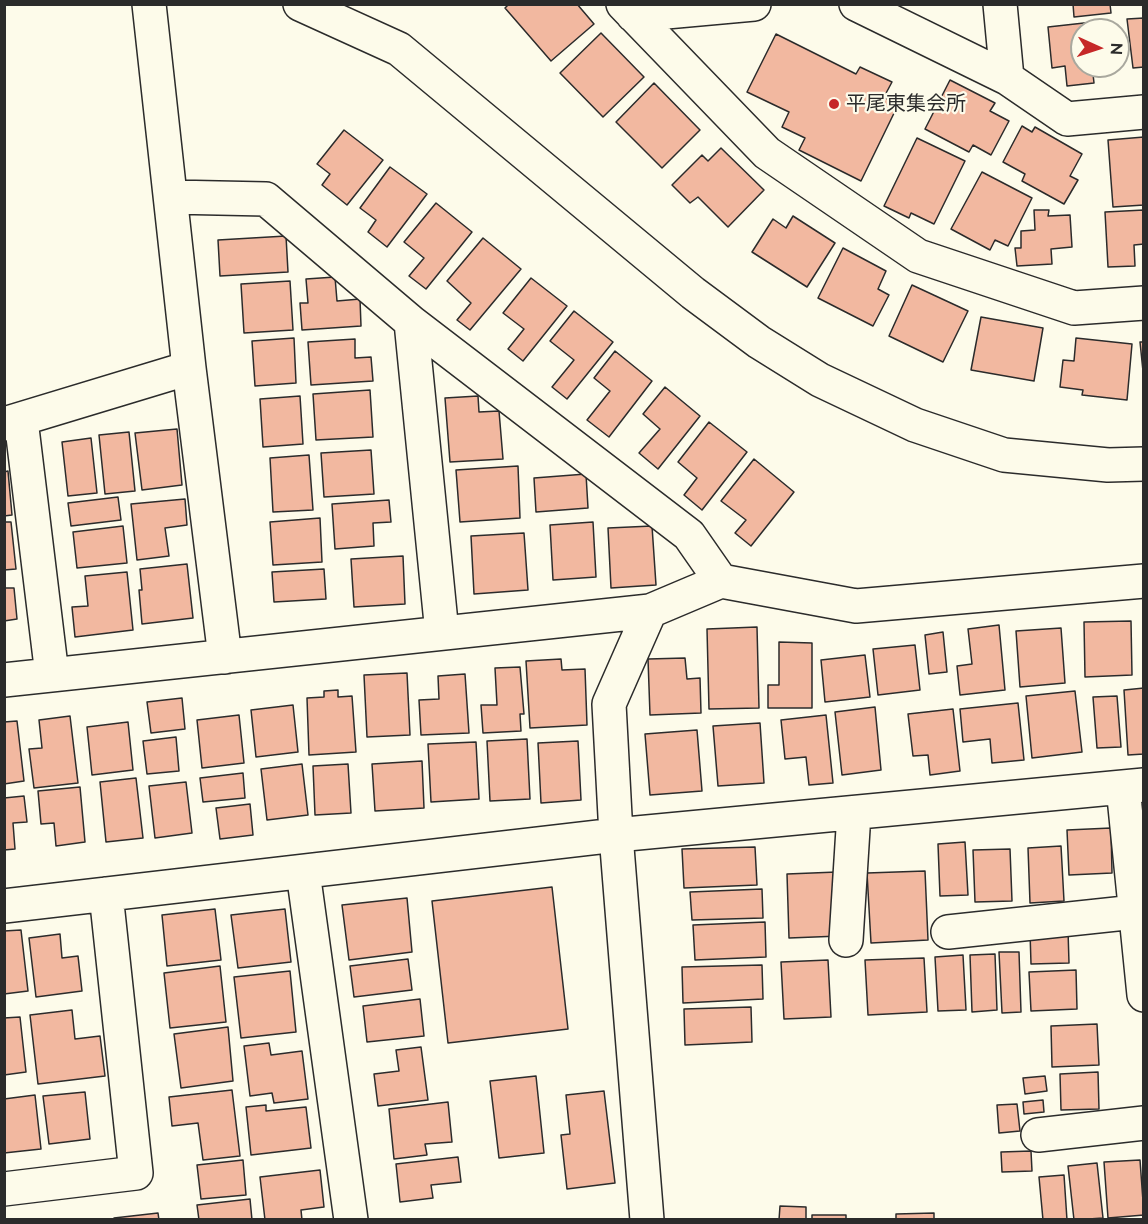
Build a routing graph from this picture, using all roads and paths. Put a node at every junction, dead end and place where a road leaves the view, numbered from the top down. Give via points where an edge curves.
1 (149, 4) edge
2 (300, 4) edge
3 (754, 4) edge
4 (856, 4) edge
5 (1000, 4) edge
6 (628, 10) edge
7 (1007, 78) junction
8 (1143, 112) edge
9 (171, 197) junction
10 (1143, 303) edge
11 (411, 322) junction
12 (189, 368) junction
13 (13, 422) edge
14 (1143, 464) edge
15 (722, 581) junction
16 (1143, 581) edge
17 (650, 611) junction
18 (442, 633) junction
19 (225, 657) junction
20 (52, 675) junction
21 (4, 680) edge
22 (1133, 786) edge
23 (854, 813) junction
24 (616, 835) junction
25 (303, 872) junction
26 (106, 894) junction
27 (4, 906) edge
28 (1136, 912) junction
29 (948, 932) dead end
30 (846, 940) dead end
31 (1143, 995) edge
32 (1143, 1123) edge
33 (1038, 1135) dead end
34 (4, 1189) edge
35 (351, 1220) edge
36 (647, 1220) edge

1 - 9 street
2 - 14 street via 399,50 693,293 759,342 820,380 915,425 1004,455 1108,465
3 - 6 street
4 - 7 street
5 - 7 street
6 - 10 street via 767,153 918,256 1074,308
7 - 8 street via 1067,119
9 - 11 street via 266,198
9 - 12 street
11 - 15 street via 689,535
11 - 18 street
12 - 13 street
12 - 19 street
13 - 20 street
15 - 16 street via 856,606
15 - 17 street
17 - 18 street
17 - 24 street via 609,704
18 - 19 street
19 - 20 street
20 - 21 street
22 - 23 street
22 - 28 street
23 - 24 street
23 - 30 street
24 - 25 street
24 - 36 street
25 - 26 street
25 - 35 street
26 - 27 street
26 - 34 street via 136,1173
28 - 29 street
28 - 31 street
32 - 33 street

